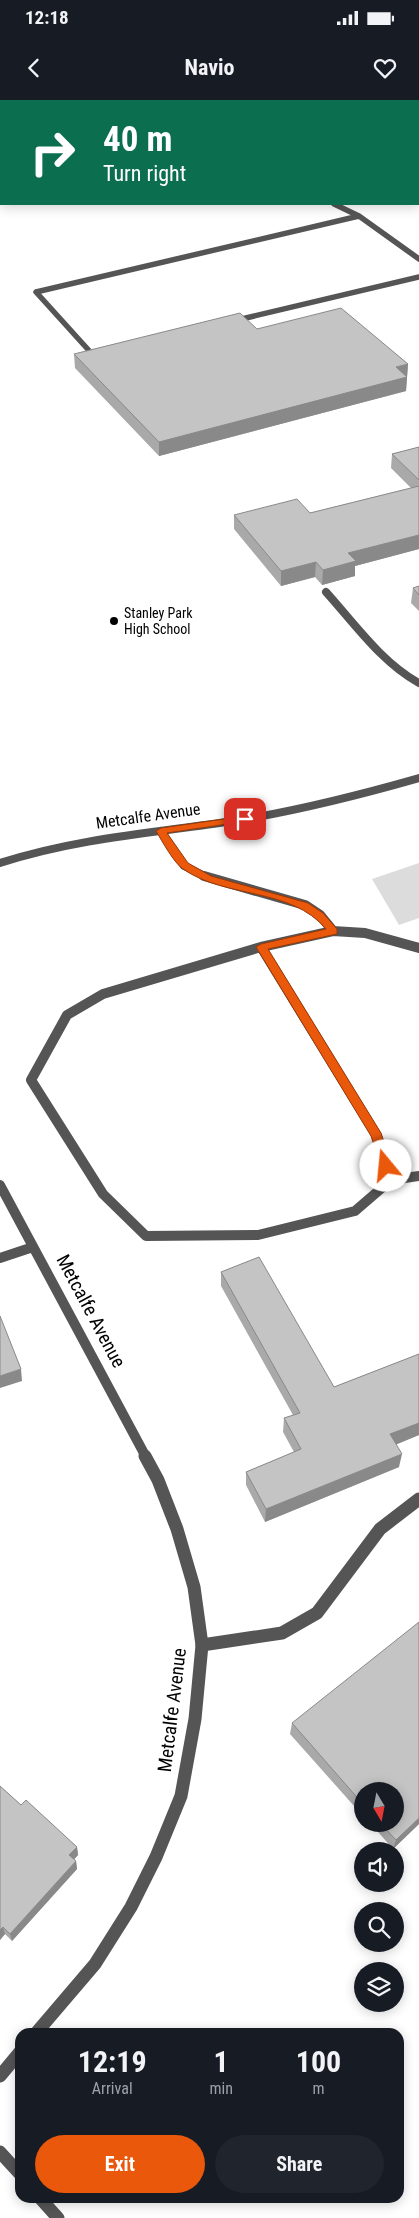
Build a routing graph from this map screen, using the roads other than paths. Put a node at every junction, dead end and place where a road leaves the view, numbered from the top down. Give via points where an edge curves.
1 (336, 205) edge
2 (359, 216) junction
3 (419, 259) edge
4 (419, 277) edge
5 (227, 323) edge
6 (102, 353) edge
7 (326, 592) edge
8 (419, 683) edge
9 (419, 778) edge
10 (161, 831) junction
11 (0, 863) edge
12 (334, 931) junction
13 (261, 947) junction
14 (419, 948) edge
15 (419, 1176) edge
16 (390, 1180) junction
17 (0, 1185) edge
18 (33, 1247) junction
19 (0, 1258) edge
20 (419, 1498) edge
21 (202, 1645) junction
22 (40, 2028) edge
23 (15, 2058) edge
24 (0, 2076) edge
25 (0, 2152) edge
26 (15, 2168) edge
27 (44, 2203) edge
28 (58, 2218) edge

1 - 2 street
2 - 3 street
2 - 6 street via 36,292 93,355
4 - 5 street
7 - 8 street via 394,665
9 - 10 street, Metcalfe Avenue via 308,807
10 - 11 street, Metcalfe Avenue via 46,850
10 - 12 street via 184,866 208,878 304,905 320,915
12 - 13 street
12 - 14 street via 365,933
13 - 16 street via 377,1136
13 - 16 street via 103,994 67,1016 31,1080 103,1194 146,1236 258,1234 355,1211
15 - 16 street
17 - 18 street, Metcalfe Avenue
18 - 19 street
18 - 21 street, Metcalfe Avenue via 158,1480 194,1587
20 - 21 street via 380,1529 317,1613 282,1634
21 - 22 street, Metcalfe Avenue via 195,1719 181,1796 156,1857 131,1907 95,1964
23 - 24 street
25 - 26 street
27 - 28 street

